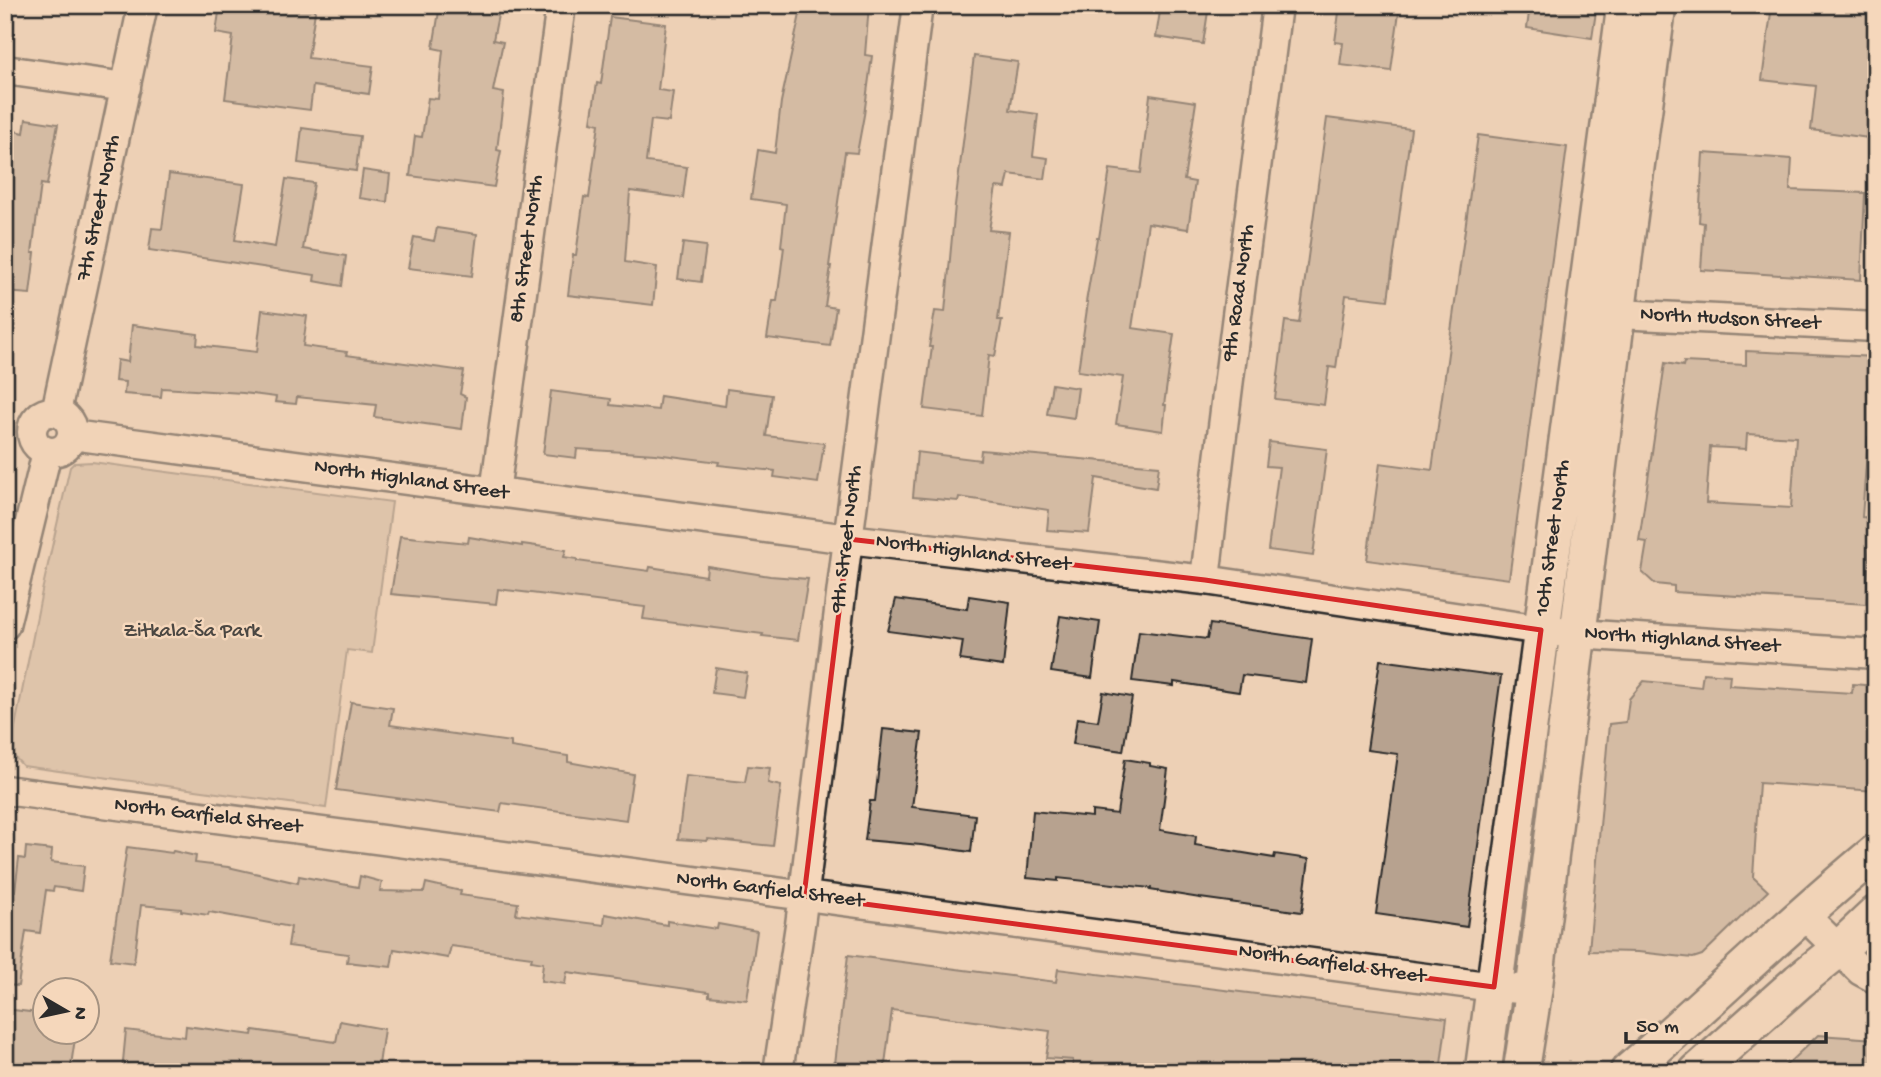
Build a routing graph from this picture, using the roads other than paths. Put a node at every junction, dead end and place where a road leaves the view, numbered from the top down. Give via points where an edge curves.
1 (143, 5) edge
2 (561, 5) edge
3 (918, 5) edge
4 (1277, 5) edge
5 (1625, 5) edge
6 (1658, 5) edge
7 (5, 70) edge
8 (126, 87) junction
9 (1600, 314) junction
10 (1876, 327) edge
11 (56, 412) junction
12 (28, 435) edge
13 (72, 435) junction
14 (495, 492) junction
15 (848, 540) junction
16 (1205, 580) junction
17 (5, 625) edge
18 (1541, 630) junction
19 (1578, 634) junction
20 (1876, 654) edge
21 (5, 790) edge
22 (1876, 852) edge
23 (804, 896) junction
24 (1803, 914) junction
25 (1876, 914) edge
26 (1840, 948) junction
27 (1876, 979) edge
28 (1493, 987) junction
29 (1534, 990) junction
30 (778, 1072) edge
31 (1483, 1072) edge
32 (1521, 1072) edge
33 (1628, 1072) edge
34 (1697, 1072) edge

1 - 8 street, 7th Street North
2 - 14 street, 8th Street North
3 - 15 street, 9th Street North
4 - 16 street, 9th Road North
5 - 9 main road, 10th Street North
6 - 9 main road, 10th Street North
7 - 8 street
8 - 11 street, 7th Street North
9 - 10 street, North Hudson Street
9 - 18 main road, 10th Street North
9 - 19 main road, 10th Street North
11 - 12 street via 37,417
11 - 13 street via 67,418
12 - 13 street via 61,450
12 - 17 street
13 - 14 street, North Highland Street
14 - 15 street, North Highland Street
15 - 16 street, North Highland Street
15 - 23 street, 9th Street North
16 - 18 street, North Highland Street
18 - 19 street, North Highland Street
18 - 28 main road, 10th Street North
19 - 20 street, North Highland Street
19 - 29 main road, 10th Street North
21 - 23 street, North Garfield Street
22 - 24 main road
23 - 28 street, North Garfield Street
23 - 30 street, 9th Street North
24 - 26 street
24 - 33 main road
25 - 26 main road
26 - 27 street via 1861,971
26 - 34 main road
28 - 29 street, North Garfield Street
28 - 31 main road, 10th Street North
29 - 32 main road, 10th Street North

